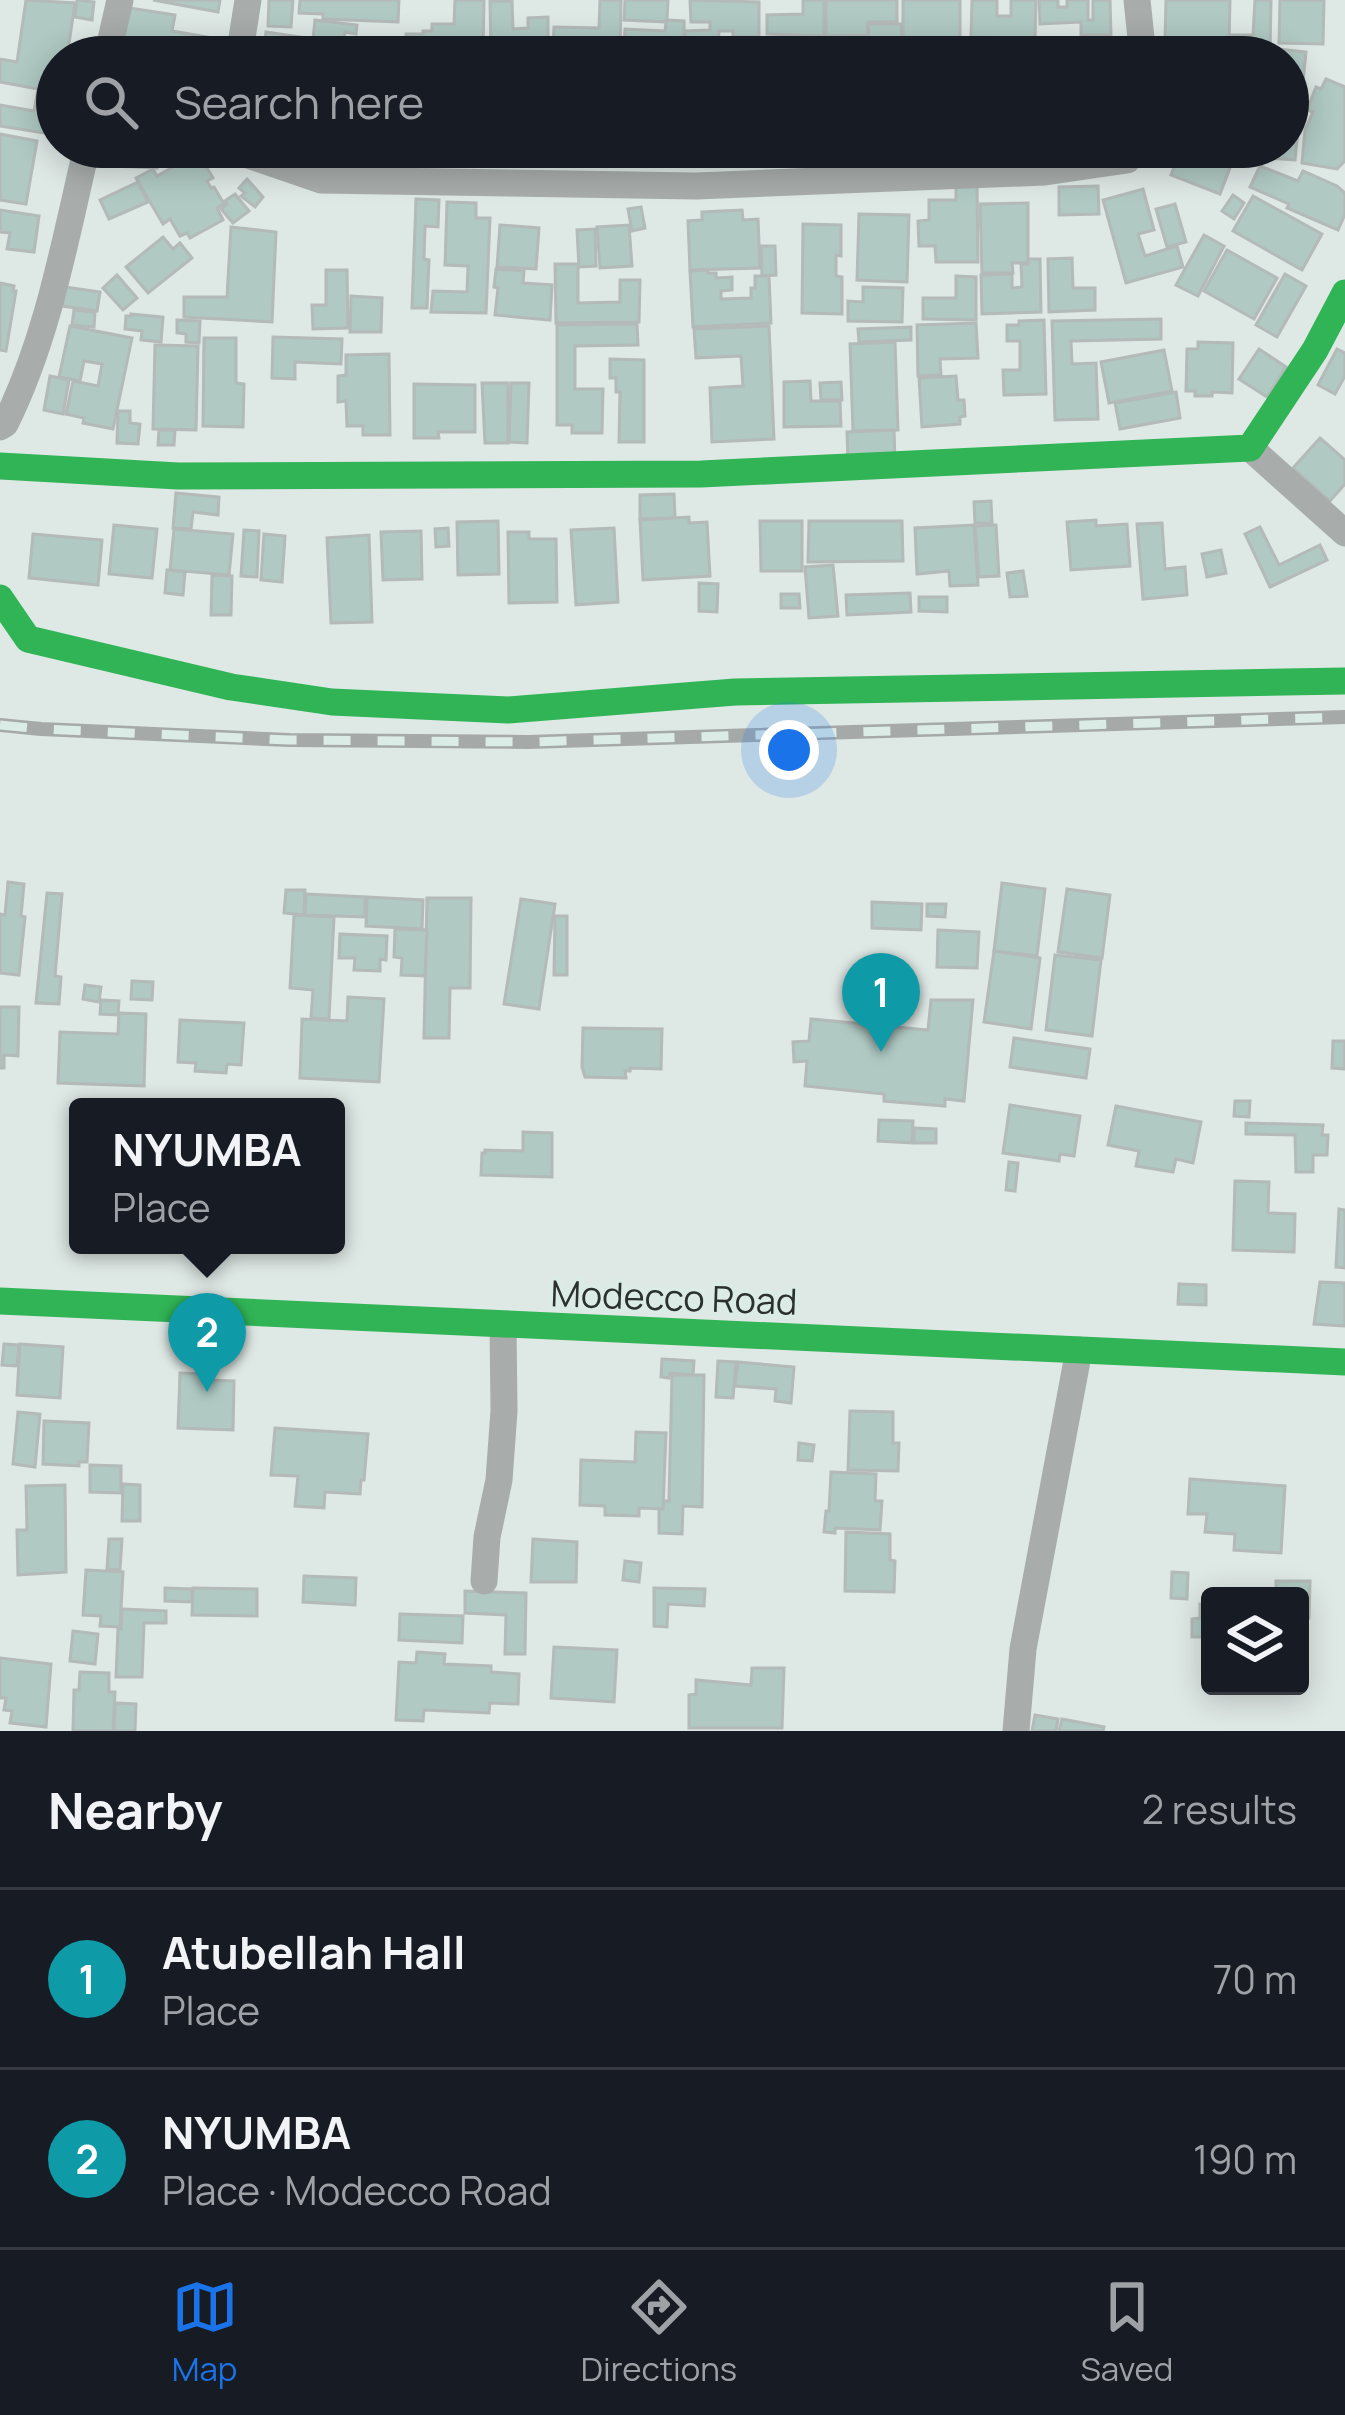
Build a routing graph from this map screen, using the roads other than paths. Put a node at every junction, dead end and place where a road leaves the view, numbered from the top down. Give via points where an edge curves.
1 (120, 0) edge
2 (248, 0) edge
3 (1137, 0) edge
4 (112, 36) edge
5 (242, 36) edge
6 (1141, 36) edge
7 (82, 168) edge
8 (286, 168) edge
9 (1072, 168) edge
10 (1345, 293) edge
11 (0, 428) edge
12 (1250, 448) junction
13 (0, 466) edge
14 (1345, 533) edge
15 (0, 598) edge
16 (1345, 681) edge
17 (0, 1301) edge
18 (503, 1325) junction
19 (1079, 1350) junction
20 (1345, 1363) edge
21 (484, 1581) dead end
22 (1016, 1731) edge

1 - 4 street
2 - 5 street
3 - 6 street
7 - 11 street via 23,387
8 - 9 street via 321,180 696,186
10 - 12 street
12 - 13 street via 701,474 178,476
12 - 14 street
15 - 16 street via 28,639 230,687 332,702 508,710 735,692
17 - 18 street, Modecco Road
18 - 19 street, Modecco Road
18 - 21 street via 499,1480
19 - 20 street, Modecco Road
19 - 22 street via 1023,1649

